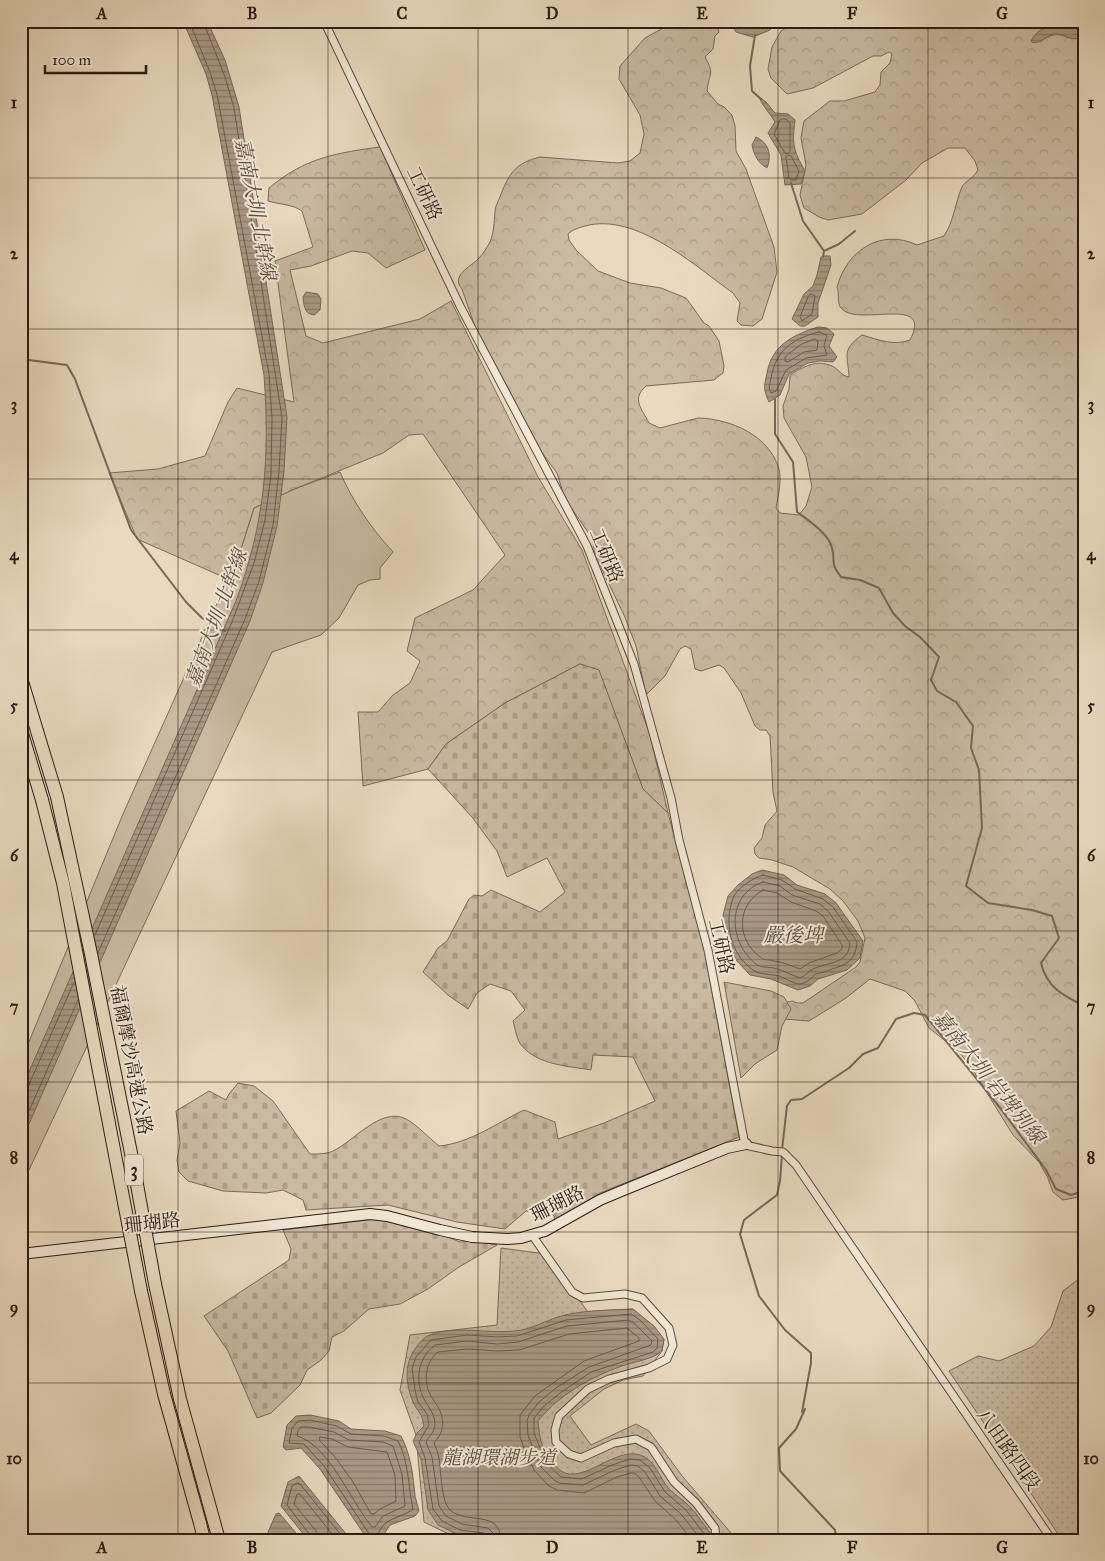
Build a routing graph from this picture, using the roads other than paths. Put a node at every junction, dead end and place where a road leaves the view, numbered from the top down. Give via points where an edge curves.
1 (324, 21) edge
2 (21, 678) edge
3 (21, 730) edge
4 (746, 1144) junction
5 (532, 1235) junction
6 (21, 1254) edge
7 (931, 1362) joint
8 (200, 1523) junction
9 (199, 1540) edge
10 (204, 1540) edge
11 (219, 1540) edge
12 (716, 1540) edge
13 (1052, 1540) edge

1 - 4 street, 工研路 via 460,306 588,546 634,664 708,950
2 - 11 highway, 福爾摩沙高速公路 / 3, bridge via 57,797 180,1400
3 - 8 highway, 福爾摩沙高速公路 / 3, bridge via 63,883 141,1291 164,1394
4 - 5 street, 珊瑚路 via 726,1148 600,1200
4 - 7 street, 珊瑚路 via 783,1152 790,1158
5 - 6 street, 珊瑚路 via 512,1239 472,1237 370,1214
5 - 12 street via 572,1292 583,1298 625,1294 642,1298 669,1328 673,1345 667,1359 588,1389 559,1416 556,1442 569,1454 581,1458 614,1442 636,1439 651,1447 674,1482 715,1528
7 - 13 street, 八田路四段
8 - 9 highway
8 - 10 highway, 福爾摩沙高速公路 / 3

